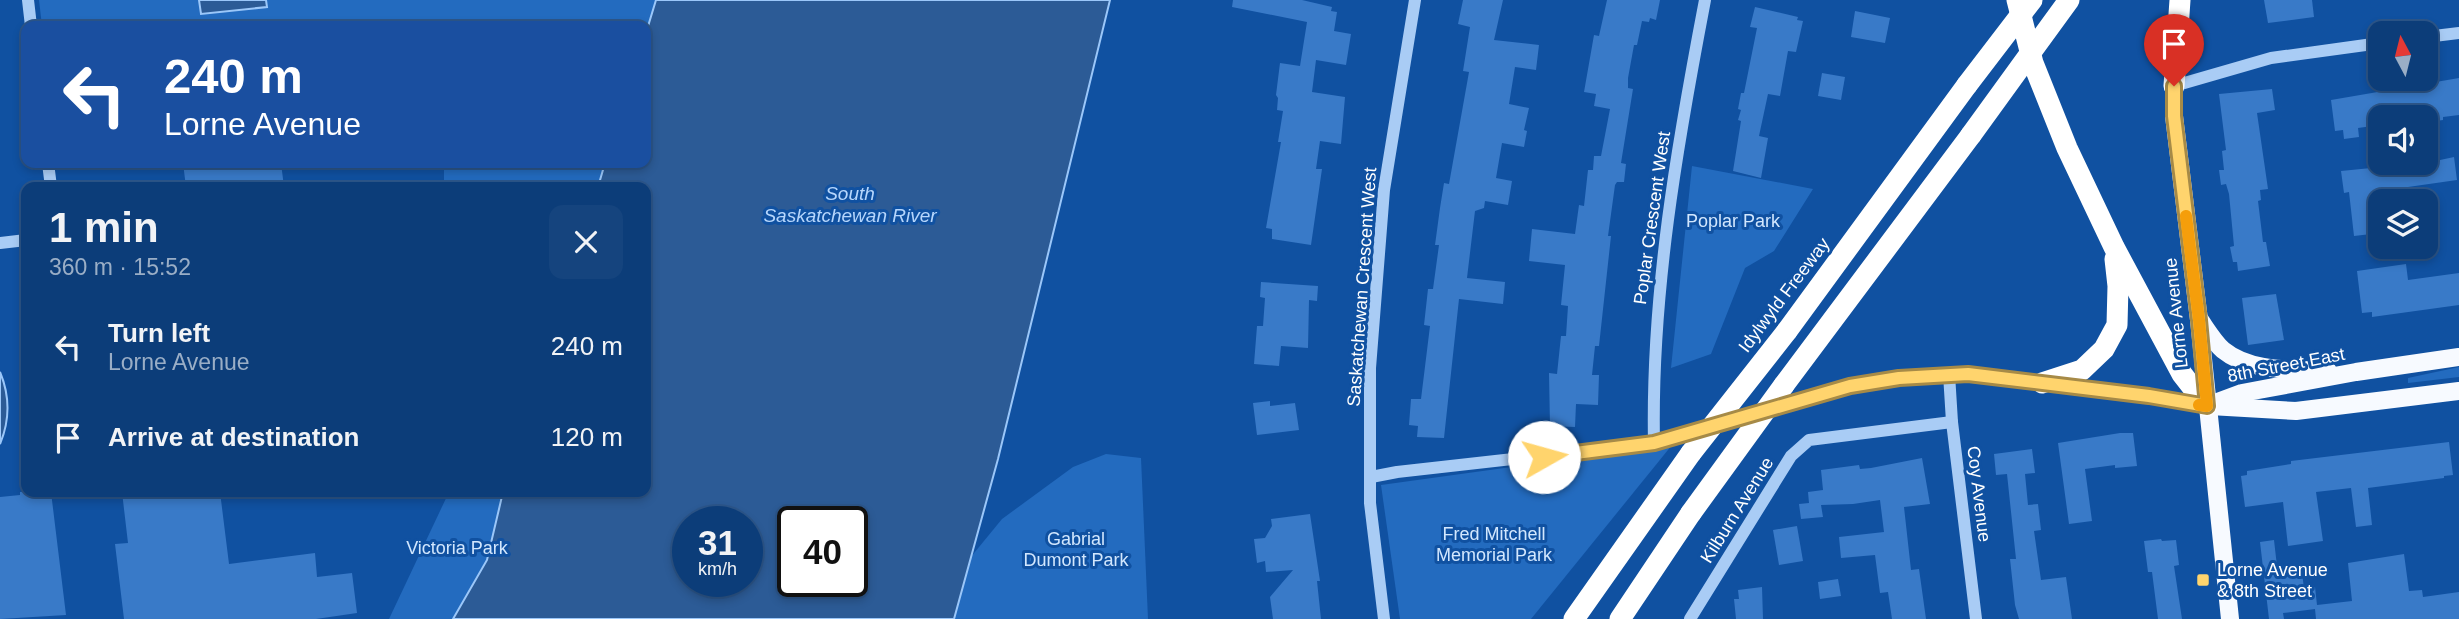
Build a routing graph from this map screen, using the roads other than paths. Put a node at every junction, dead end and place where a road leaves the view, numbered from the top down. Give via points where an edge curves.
1 (27, 0) edge
2 (1415, 0) edge
3 (1705, 0) edge
4 (2017, 0) edge
5 (2032, 0) edge
6 (2069, 0) edge
7 (2180, 0) edge
8 (30, 21) edge
9 (2459, 33) edge
10 (2438, 36) edge
11 (2368, 45) edge
12 (2174, 86) junction
13 (21, 241) edge
14 (0, 243) edge
15 (2114, 247) junction
16 (2199, 320) junction
17 (2459, 357) edge
18 (2356, 372) junction
19 (1949, 374) junction
20 (2042, 383) junction
21 (2459, 391) edge
22 (2207, 406) junction
23 (1952, 422) junction
24 (1654, 443) junction
25 (1371, 477) junction
26 (1384, 619) edge
27 (1574, 619) edge
28 (1620, 619) edge
29 (1690, 619) edge
30 (1976, 619) edge
31 (2230, 619) edge

1 - 8 street
2 - 25 street, Saskatchewan Crescent West via 1384,190 1370,368
3 - 24 street, Poplar Crescent West via 1687,92 1659,293
4 - 15 highway via 2033,63
5 - 27 highway, Idylwyld Freeway, bridge via 1787,331 1690,453
6 - 28 highway, bridge via 1691,513
7 - 12 highway
9 - 10 street
11 - 12 street via 2272,58
12 - 16 main road, Lorne Avenue
13 - 14 street
15 - 20 highway via 2116,325 2104,349 2082,370
15 - 22 highway via 2182,374
16 - 18 main road via 2221,349 2239,361
16 - 22 main road, Lorne Avenue
17 - 18 main road, 8th Street East
18 - 22 main road, 8th Street East via 2234,394
19 - 20 street
19 - 23 street, Coy Avenue
19 - 24 street via 1850,386
20 - 22 street
21 - 22 main road, 8th Street East via 2296,411
22 - 31 main road, Lorne Avenue
23 - 29 street, Kilburn Avenue via 1809,440 1791,456
23 - 30 street, Coy Avenue
24 - 25 street
25 - 26 street, Saskatchewan Crescent West

